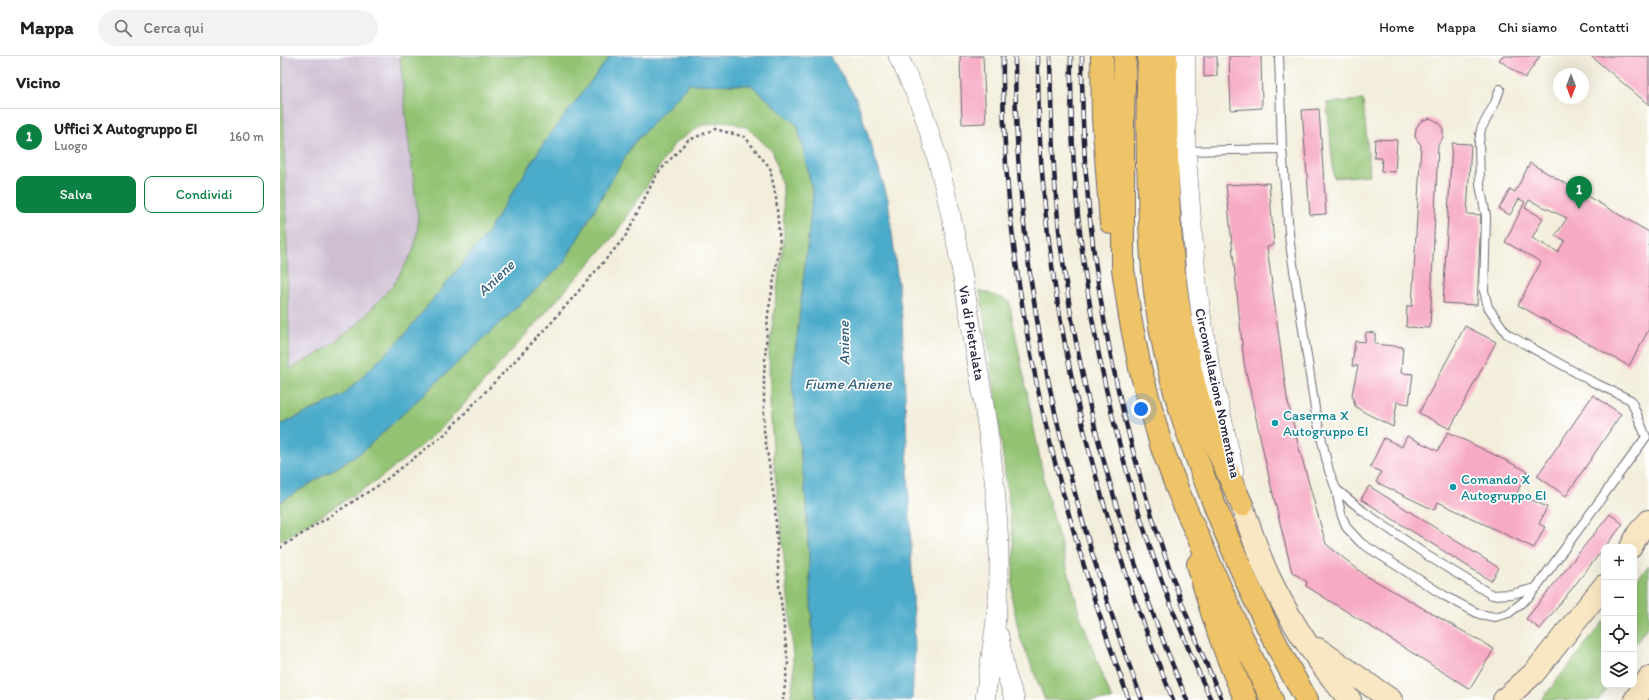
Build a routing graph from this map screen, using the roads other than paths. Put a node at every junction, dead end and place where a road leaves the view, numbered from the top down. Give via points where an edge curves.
1 (898, 56) edge
2 (1102, 56) edge
3 (1125, 56) edge
4 (1149, 56) edge
5 (1166, 56) edge
6 (1186, 56) edge
7 (1279, 56) edge
8 (1500, 89) dead end
9 (1282, 149) junction
10 (1186, 151) junction
11 (1123, 269) junction
12 (1336, 489) junction
13 (1178, 491) junction
14 (1242, 505) junction
15 (1649, 521) edge
16 (1649, 540) edge
17 (1633, 544) edge
18 (1637, 550) edge
19 (1536, 588) junction
20 (1601, 590) edge
21 (997, 619) junction
22 (1307, 642) junction
23 (1534, 673) junction
24 (1649, 678) edge
25 (985, 700) edge
26 (1015, 700) edge
27 (1246, 700) edge
28 (1272, 700) edge
29 (1307, 700) edge
30 (1350, 700) edge
31 (1391, 700) edge
32 (1504, 700) edge
33 (1520, 700) edge
34 (1635, 700) edge

1 - 21 street, Via di Pietralata via 916,95 935,151 967,305 996,502 999,554
2 - 11 highway via 1109,204 1113,234
3 - 11 highway
4 - 29 highway via 1147,109 1150,241 1160,326 1169,371 1200,469 1239,567 1267,627
5 - 14 highway via 1168,213 1172,268 1180,316 1203,412
6 - 10 street, Circonvallazione Nomentana
7 - 9 lane
8 - 19 lane via 1481,129 1478,157 1486,216 1484,291 1488,307 1507,334 1591,381 1631,400 1646,437
9 - 10 lane
9 - 12 lane via 1290,244 1300,319 1316,415 1329,471
10 - 14 street, Circonvallazione Nomentana via 1191,234 1202,321 1222,424
11 - 13 highway via 1130,317 1146,391 1161,445
12 - 19 lane via 1428,556 1492,595 1512,594
12 - 19 lane via 1347,528 1360,543 1479,614 1495,617 1509,613
13 - 27 highway via 1211,613
13 - 28 highway
14 - 22 main road, Circonvallazione Nomentana via 1269,577
15 - 17 main road
16 - 18 main road
20 - 23 main road
21 - 25 street
21 - 26 street via 1005,671
22 - 30 main road, Circonvallazione Nomentana
22 - 31 main road
23 - 32 main road
23 - 33 main road
24 - 34 main road

